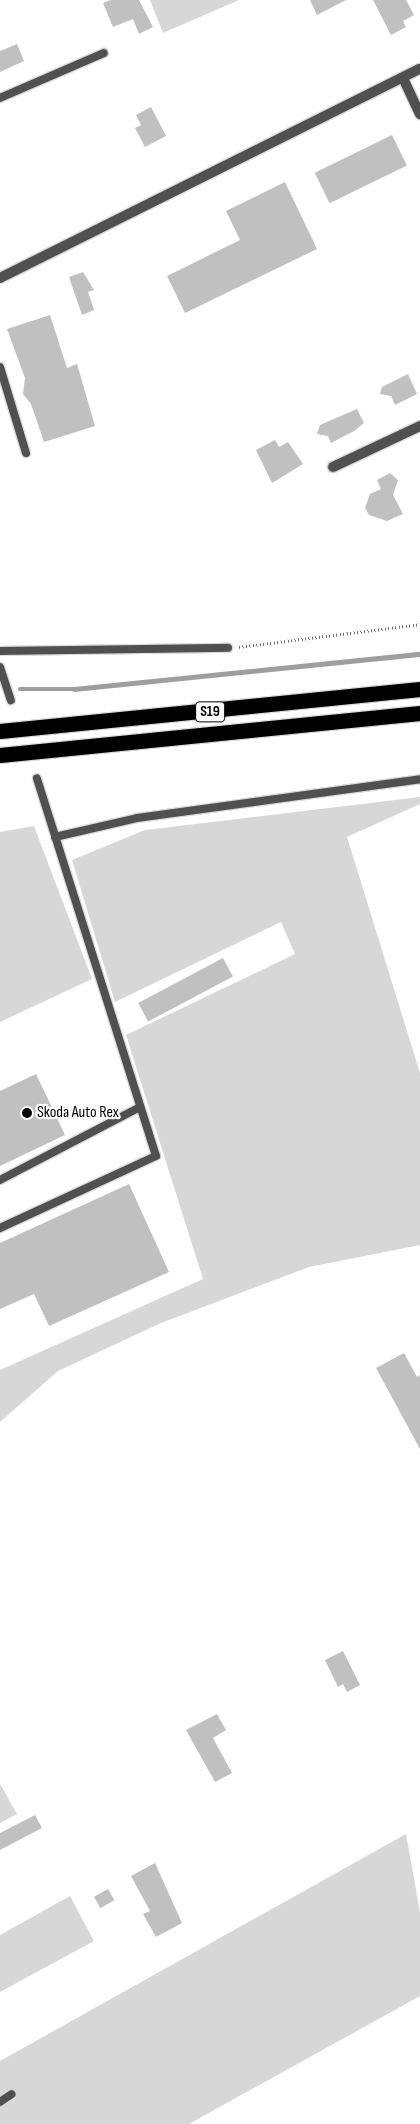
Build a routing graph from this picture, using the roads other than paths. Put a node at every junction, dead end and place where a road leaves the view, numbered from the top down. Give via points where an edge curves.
1 (104, 53) dead end
2 (420, 69) edge
3 (403, 78) junction
4 (0, 98) edge
5 (420, 114) edge
6 (0, 278) edge
7 (0, 367) edge
8 (420, 426) edge
9 (26, 452) dead end
10 (333, 468) dead end
11 (228, 648) road end
12 (0, 650) edge
13 (0, 667) edge
14 (420, 689) edge
15 (11, 700) dead end
16 (420, 714) edge
17 (0, 731) edge
18 (35, 753) junction
19 (0, 755) edge
20 (0, 763) edge
21 (37, 778) dead end
22 (420, 779) edge
23 (55, 837) junction
24 (140, 1107) junction
25 (0, 1180) edge
26 (0, 1228) edge
27 (12, 2094) dead end
28 (0, 2102) edge

1 - 4 lane
2 - 3 street
3 - 5 street
3 - 6 street
7 - 9 lane
8 - 10 street
11 - 12 lane
13 - 15 lane
14 - 17 highway, S19
16 - 18 highway, S19
18 - 19 highway, S19
18 - 20 highway
21 - 23 lane
22 - 23 lane via 137,818
23 - 24 lane
24 - 25 lane
24 - 26 lane via 156,1156
27 - 28 lane

